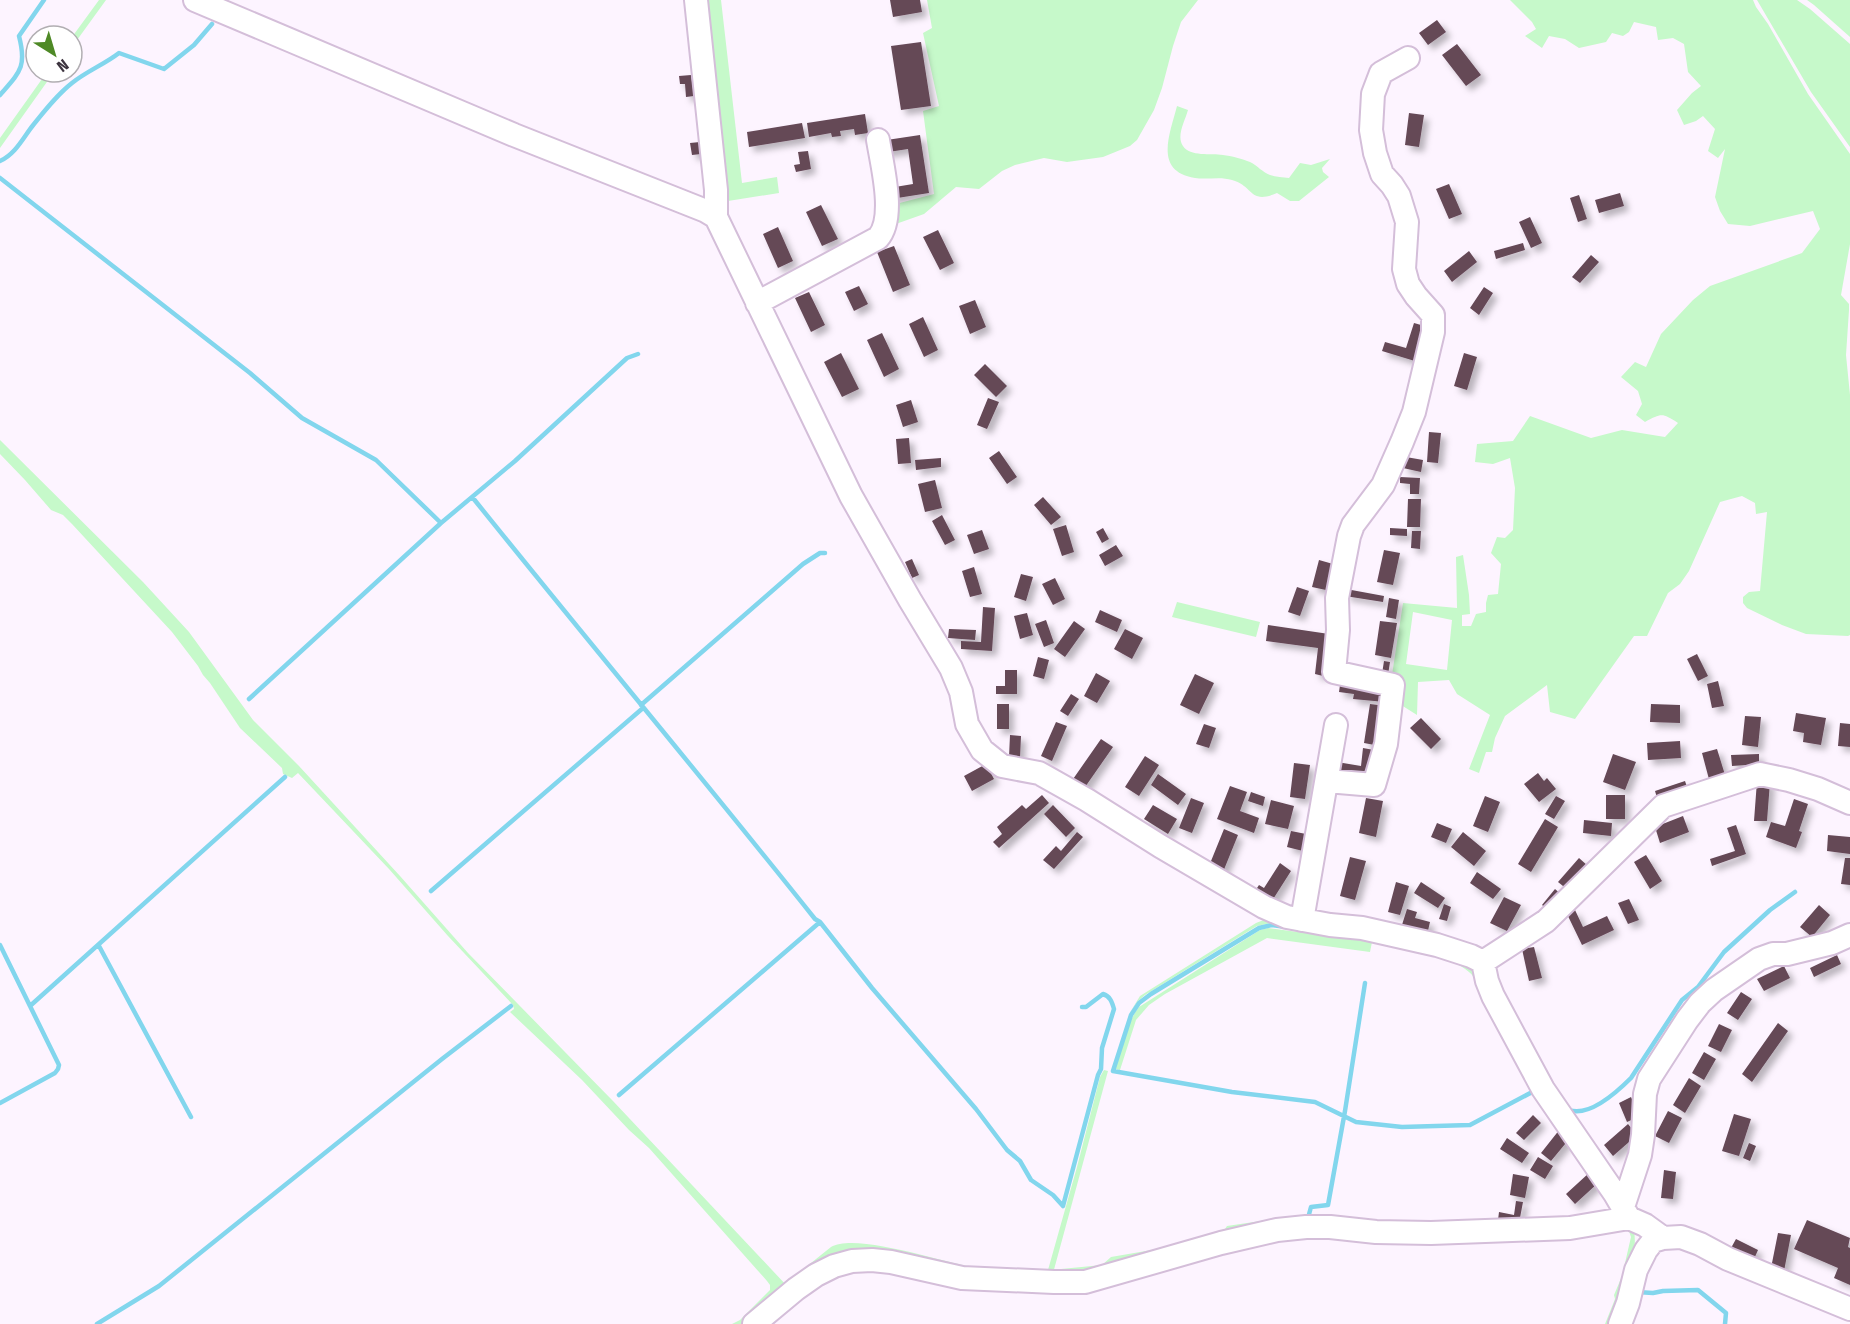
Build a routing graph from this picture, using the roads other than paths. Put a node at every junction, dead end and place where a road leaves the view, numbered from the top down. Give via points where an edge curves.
1 (195, 0) edge
2 (696, 0) edge
3 (1407, 58) dead end
4 (878, 140) dead end
5 (716, 217) junction
6 (757, 303) junction
7 (1336, 725) dead end
8 (1327, 780) junction
9 (1850, 803) edge
10 (1302, 920) junction
11 (1850, 935) edge
12 (1483, 962) junction
13 (1626, 1212) junction
14 (1663, 1238) junction
15 (1850, 1309) edge
16 (754, 1324) edge
17 (1620, 1324) edge

1 - 5 street
2 - 5 street
3 - 8 street via 1381,73 1373,94 1371,130 1382,174 1399,196 1407,222 1404,269 1408,284 1433,315 1433,332 1402,442 1383,485 1349,536 1337,598 1334,672 1393,685 1386,744 1374,785
4 - 6 street via 886,193 884,231 878,238
5 - 6 street
6 - 10 street via 851,496 951,668 961,692 967,724 982,750 1002,766 1040,773 1264,907
7 - 8 street
8 - 10 street
9 - 12 street via 1818,789 1760,774 1663,806 1546,921
10 - 12 street via 1362,928 1437,945
11 - 13 street via 1832,943 1759,959 1700,1003 1649,1079 1640,1155
12 - 13 street via 1493,996 1543,1089
13 - 14 street
13 - 16 street via 1570,1227 1528,1230 1431,1233 1330,1227 1286,1229 1221,1243 1085,1282 962,1278 891,1262 852,1261 816,1275
14 - 15 street via 1681,1237 1700,1244
14 - 17 street via 1653,1240 1646,1250

